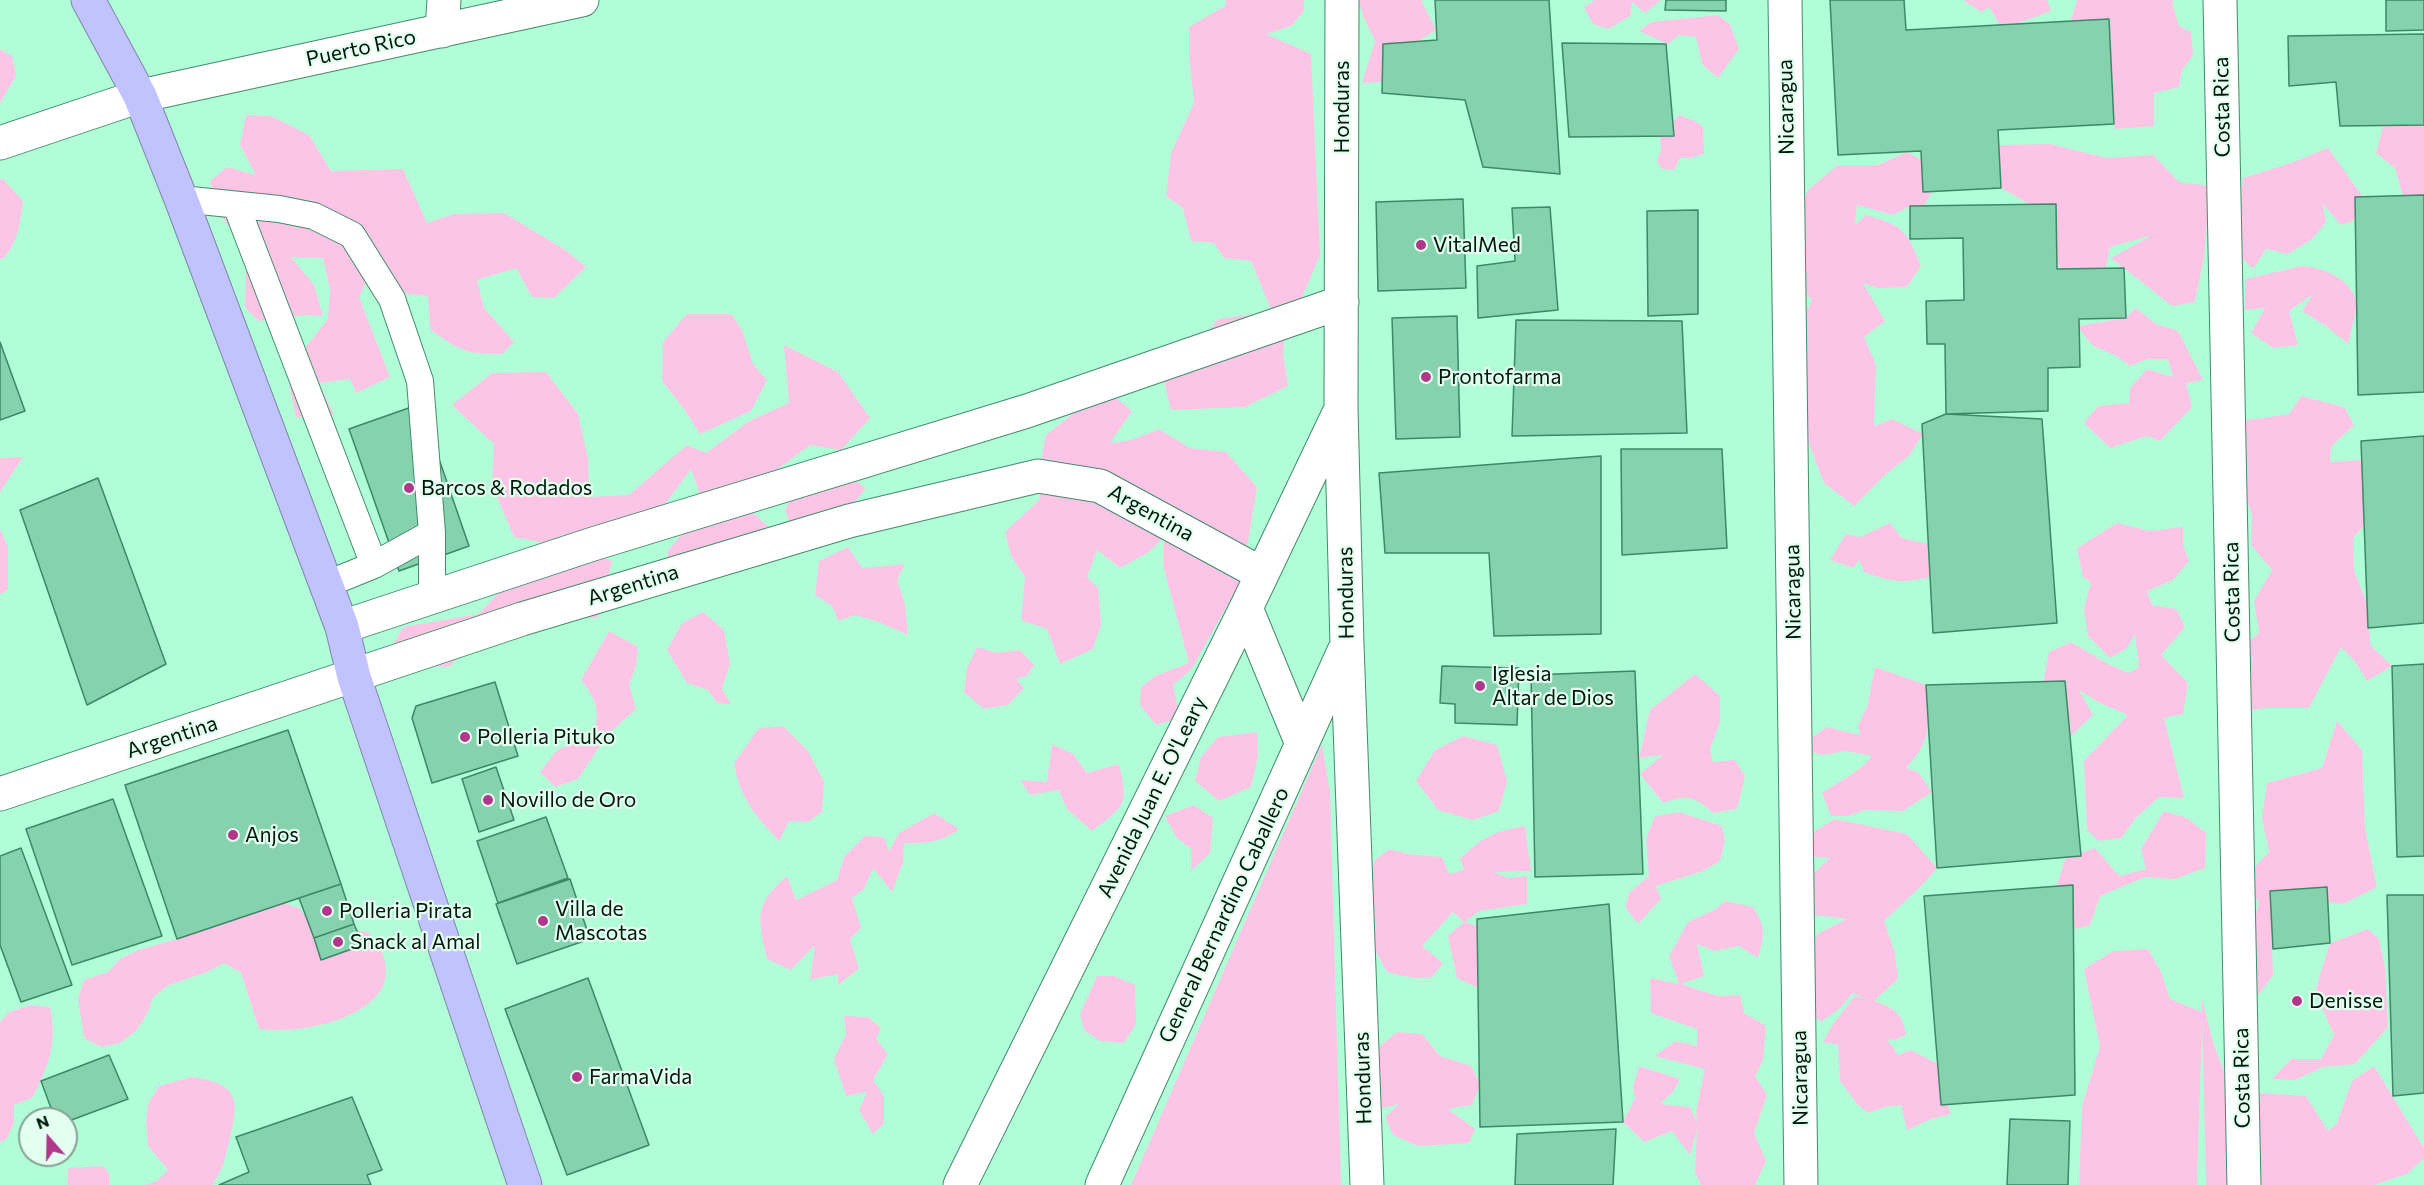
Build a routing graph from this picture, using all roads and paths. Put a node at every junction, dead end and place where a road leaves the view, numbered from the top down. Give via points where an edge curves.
1 (88, 0) edge
2 (582, 0) edge
3 (1342, 0) edge
4 (1785, 0) edge
5 (2220, 0) edge
6 (443, 15) edge
7 (140, 96) junction
8 (0, 143) edge
9 (181, 199) junction
10 (236, 205) junction
11 (1342, 302) junction
12 (1341, 408) junction
13 (432, 533) junction
14 (374, 565) junction
15 (1262, 574) junction
16 (325, 585) junction
17 (432, 596) junction
18 (1246, 608) junction
19 (342, 627) junction
20 (1347, 645) junction
21 (354, 677) junction
22 (1302, 744) junction
23 (0, 794) edge
24 (525, 1185) edge
25 (960, 1185) edge
26 (1102, 1185) edge
27 (1367, 1185) edge
28 (1801, 1185) edge
29 (2244, 1185) edge

1 - 7 highway
2 - 6 street, Puerto Rico
3 - 11 street, Honduras
4 - 28 street, Nicaragua
5 - 29 street, Costa Rica
6 - 7 street, Puerto Rico
7 - 8 street, Puerto Rico
7 - 9 highway
9 - 10 lane
9 - 16 highway
10 - 13 lane via 314,216 352,235 392,299 420,381
10 - 14 lane
11 - 12 street, Honduras
11 - 17 street via 1027,411
12 - 15 street, Avenida Juan E. O'Leary
12 - 20 street, Honduras
13 - 14 lane
13 - 17 lane
14 - 16 lane
15 - 18 street, Avenida Juan E. O'Leary
15 - 21 street, Argentina via 1100,486 1038,476 794,536 522,619
16 - 19 highway
17 - 19 street
18 - 22 street
18 - 25 street, Avenida Juan E. O'Leary
19 - 21 highway
20 - 22 street, General Bernardino Caballero
20 - 27 street, Honduras
21 - 23 street, Argentina
21 - 24 highway
22 - 26 street, General Bernardino Caballero

